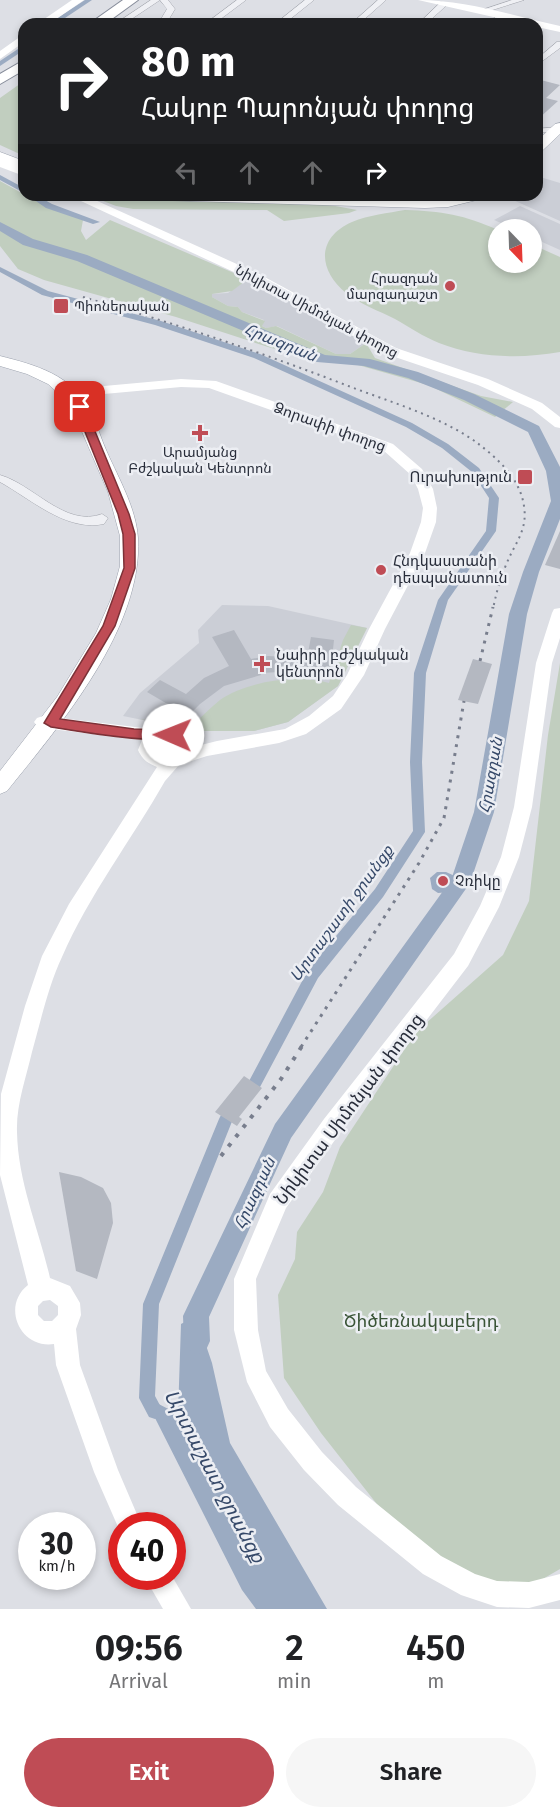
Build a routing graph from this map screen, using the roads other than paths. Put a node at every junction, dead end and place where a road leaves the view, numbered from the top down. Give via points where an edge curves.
1 (80, 0) edge
2 (127, 0) edge
3 (156, 0) edge
4 (164, 0) edge
5 (242, 0) edge
6 (310, 0) edge
7 (382, 0) edge
8 (423, 0) edge
9 (520, 0) edge
10 (444, 4) junction
11 (483, 11) junction
12 (501, 16) joint
13 (52, 18) edge
14 (95, 18) edge
15 (104, 18) edge
16 (128, 18) edge
17 (166, 18) edge
18 (217, 18) edge
19 (287, 18) edge
20 (362, 18) edge
21 (429, 18) edge
22 (510, 18) edge
23 (543, 25) edge
24 (560, 29) edge
25 (18, 42) edge
26 (560, 44) edge
27 (0, 56) edge
28 (543, 58) edge
29 (18, 68) edge
30 (18, 76) edge
31 (0, 80) edge
32 (0, 87) edge
33 (543, 132) edge
34 (558, 133) edge
35 (543, 144) edge
36 (0, 151) edge
37 (543, 152) edge
38 (0, 156) edge
39 (18, 158) edge
40 (0, 163) edge
41 (18, 164) edge
42 (18, 170) edge
43 (87, 201) edge
44 (319, 201) edge
45 (456, 201) edge
46 (0, 362) edge
47 (71, 393) junction
48 (560, 424) edge
49 (0, 478) edge
50 (102, 518) dead end
51 (560, 613) edge
52 (45, 724) junction
53 (159, 736) junction
54 (183, 741) junction
55 (220, 746) junction
56 (163, 762) junction
57 (0, 774) edge
58 (0, 786) edge
59 (41, 1292) junction
60 (64, 1326) junction
61 (38, 1331) junction
62 (68, 1365) junction
63 (123, 1512) edge
64 (560, 1587) edge
65 (166, 1590) edge
66 (178, 1609) edge

1 - 13 street
2 - 14 highway
2 - 15 highway
3 - 16 street
4 - 17 street via 171,9
5 - 18 street
6 - 19 street
7 - 20 street
8 - 10 street
9 - 11 street
10 - 11 street
10 - 21 street
11 - 12 street
12 - 22 street
23 - 24 street
25 - 27 street
26 - 28 street
29 - 31 highway
30 - 32 highway
33 - 34 street
34 - 35 main road
34 - 37 main road
36 - 39 main road
38 - 41 main road
40 - 42 street
43 - 48 street, Նիկիտա Սիմոնյան փողոց via 255,277 391,351 483,382 537,406
44 - 45 main road
46 - 47 main road via 44,375
46 - 52 main road via 46,383 70,407 116,516 122,544 119,582 112,605
47 - 52 main road via 112,482 129,534 130,556 109,626 78,682
47 - 55 street, Ձորափի փողոց via 211,384 374,441 407,460 420,476 430,510 426,529 346,692 308,726 282,736
49 - 50 street via 52,510 86,521
51 - 64 street, Նիկիտա Սիմոնյան փողոց via 544,663 523,807 510,857 489,907 461,960 278,1201 245,1279 246,1330 255,1374 279,1418 347,1496 432,1564 470,1586 497,1594 529,1595
52 - 53 street
52 - 56 street via 132,737
52 - 57 main road
52 - 58 main road
53 - 54 street via 173,735
53 - 56 street via 152,740
54 - 55 street
54 - 56 street via 185,750
55 - 56 street
56 - 59 street via 52,957 38,993 9,1102 8,1159
59 - 60 street via 53,1289 66,1296 71,1306
59 - 61 street via 30,1300 26,1311 28,1323
60 - 61 street via 51,1332
60 - 62 street
61 - 62 street
62 - 63 street
65 - 66 street

